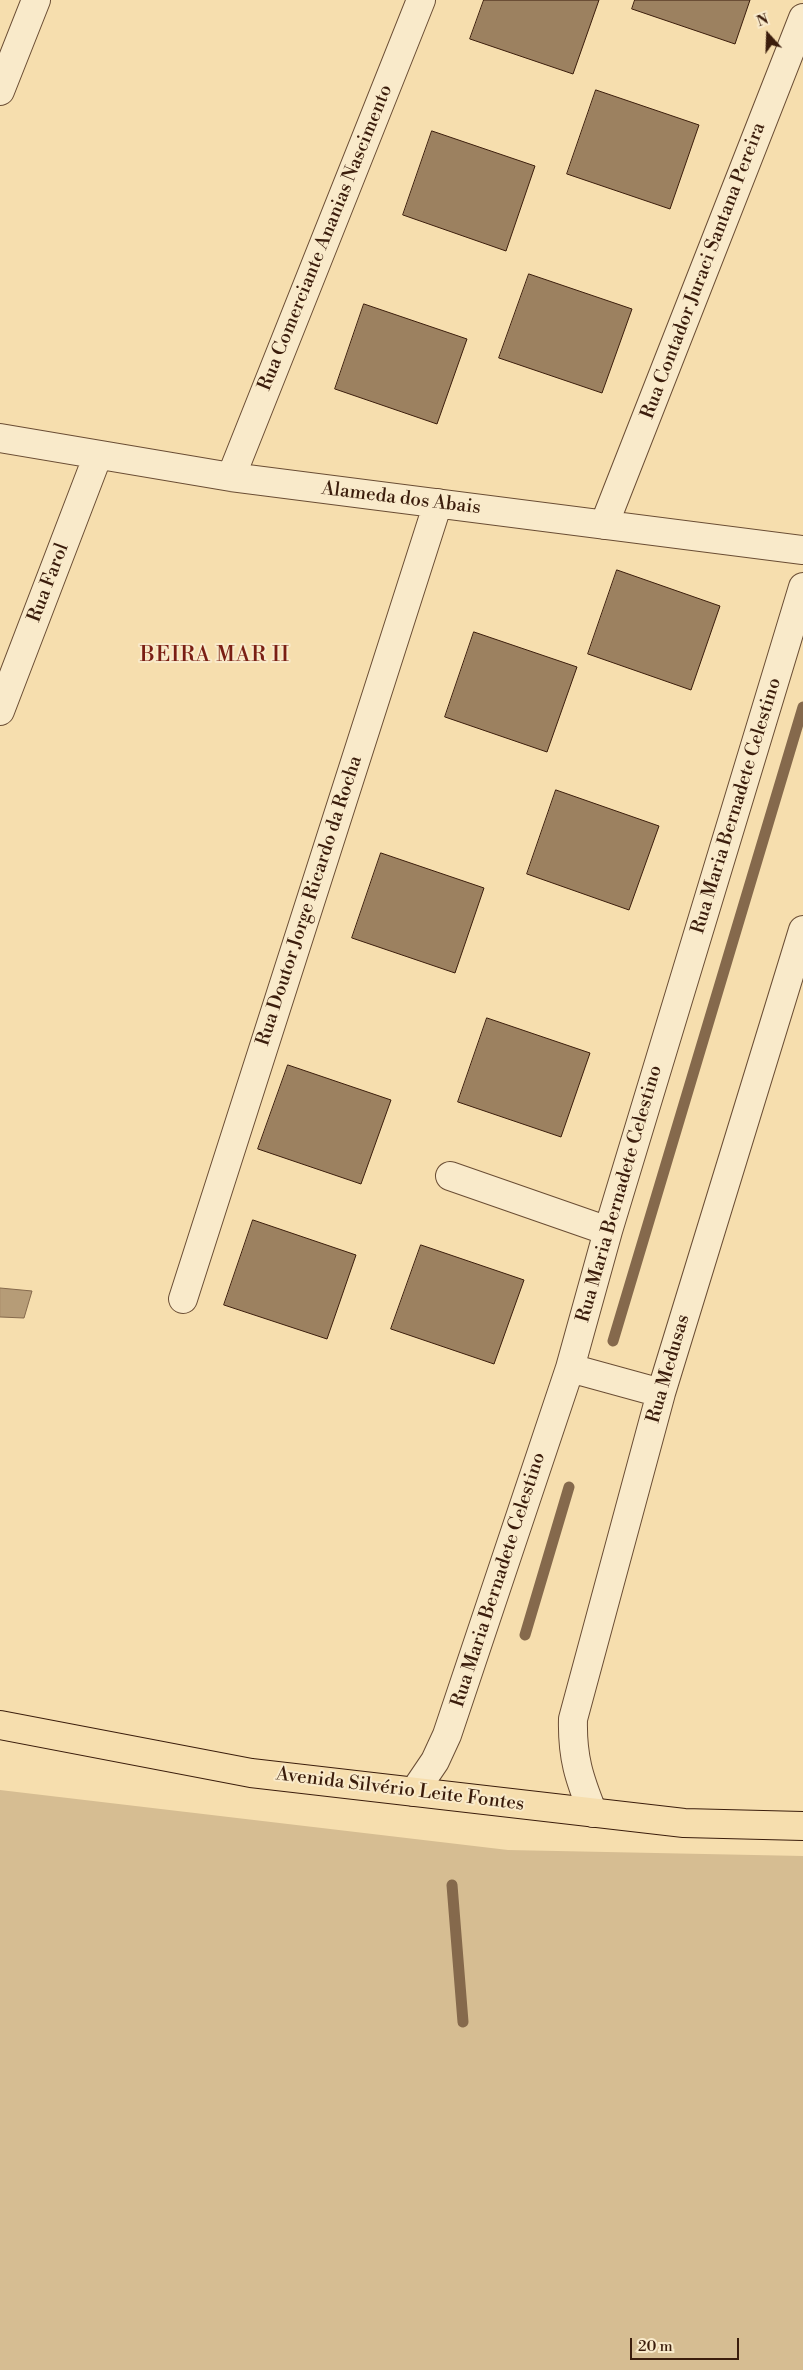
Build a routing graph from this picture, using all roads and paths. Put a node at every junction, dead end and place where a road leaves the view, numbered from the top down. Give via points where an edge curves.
1 (36, 0) edge
2 (421, 0) edge
3 (803, 18) edge
4 (0, 91) edge
5 (0, 438) edge
6 (98, 454) junction
7 (231, 477) junction
8 (438, 504) junction
9 (604, 525) junction
10 (803, 550) edge
11 (803, 587) edge
12 (0, 711) edge
13 (803, 930) edge
14 (450, 1176) dead end
15 (608, 1231) junction
16 (183, 1299) dead end
17 (570, 1368) junction
18 (661, 1393) junction
19 (0, 1725) edge
20 (414, 1792) junction
21 (593, 1813) junction
22 (803, 1826) edge

1 - 4 street
2 - 7 street, Rua Comerciante Ananias Nascimento
3 - 9 street, Rua Contador Juraci Santana Pereira
5 - 6 street, Alameda dos Abais
6 - 7 street, Alameda dos Abais
6 - 12 street, Rua Farol
7 - 8 street, Alameda dos Abais
8 - 9 street, Alameda dos Abais
8 - 16 street, Rua Doutor Jorge Ricardo da Rocha
9 - 10 street, Alameda dos Abais
11 - 15 street, Rua Maria Bernadete Celestino
13 - 18 street, Rua Medusas
14 - 15 street
15 - 17 street, Rua Maria Bernadete Celestino
17 - 18 street
17 - 20 street, Rua Maria Bernadete Celestino via 447,1735 435,1761
18 - 21 street, Rua Medusas via 573,1719 578,1777
19 - 20 main road, Avenida Silvério Leite Fontes via 251,1773
20 - 21 main road, Avenida Silvério Leite Fontes
21 - 22 main road, Avenida Silvério Leite Fontes via 684,1822

